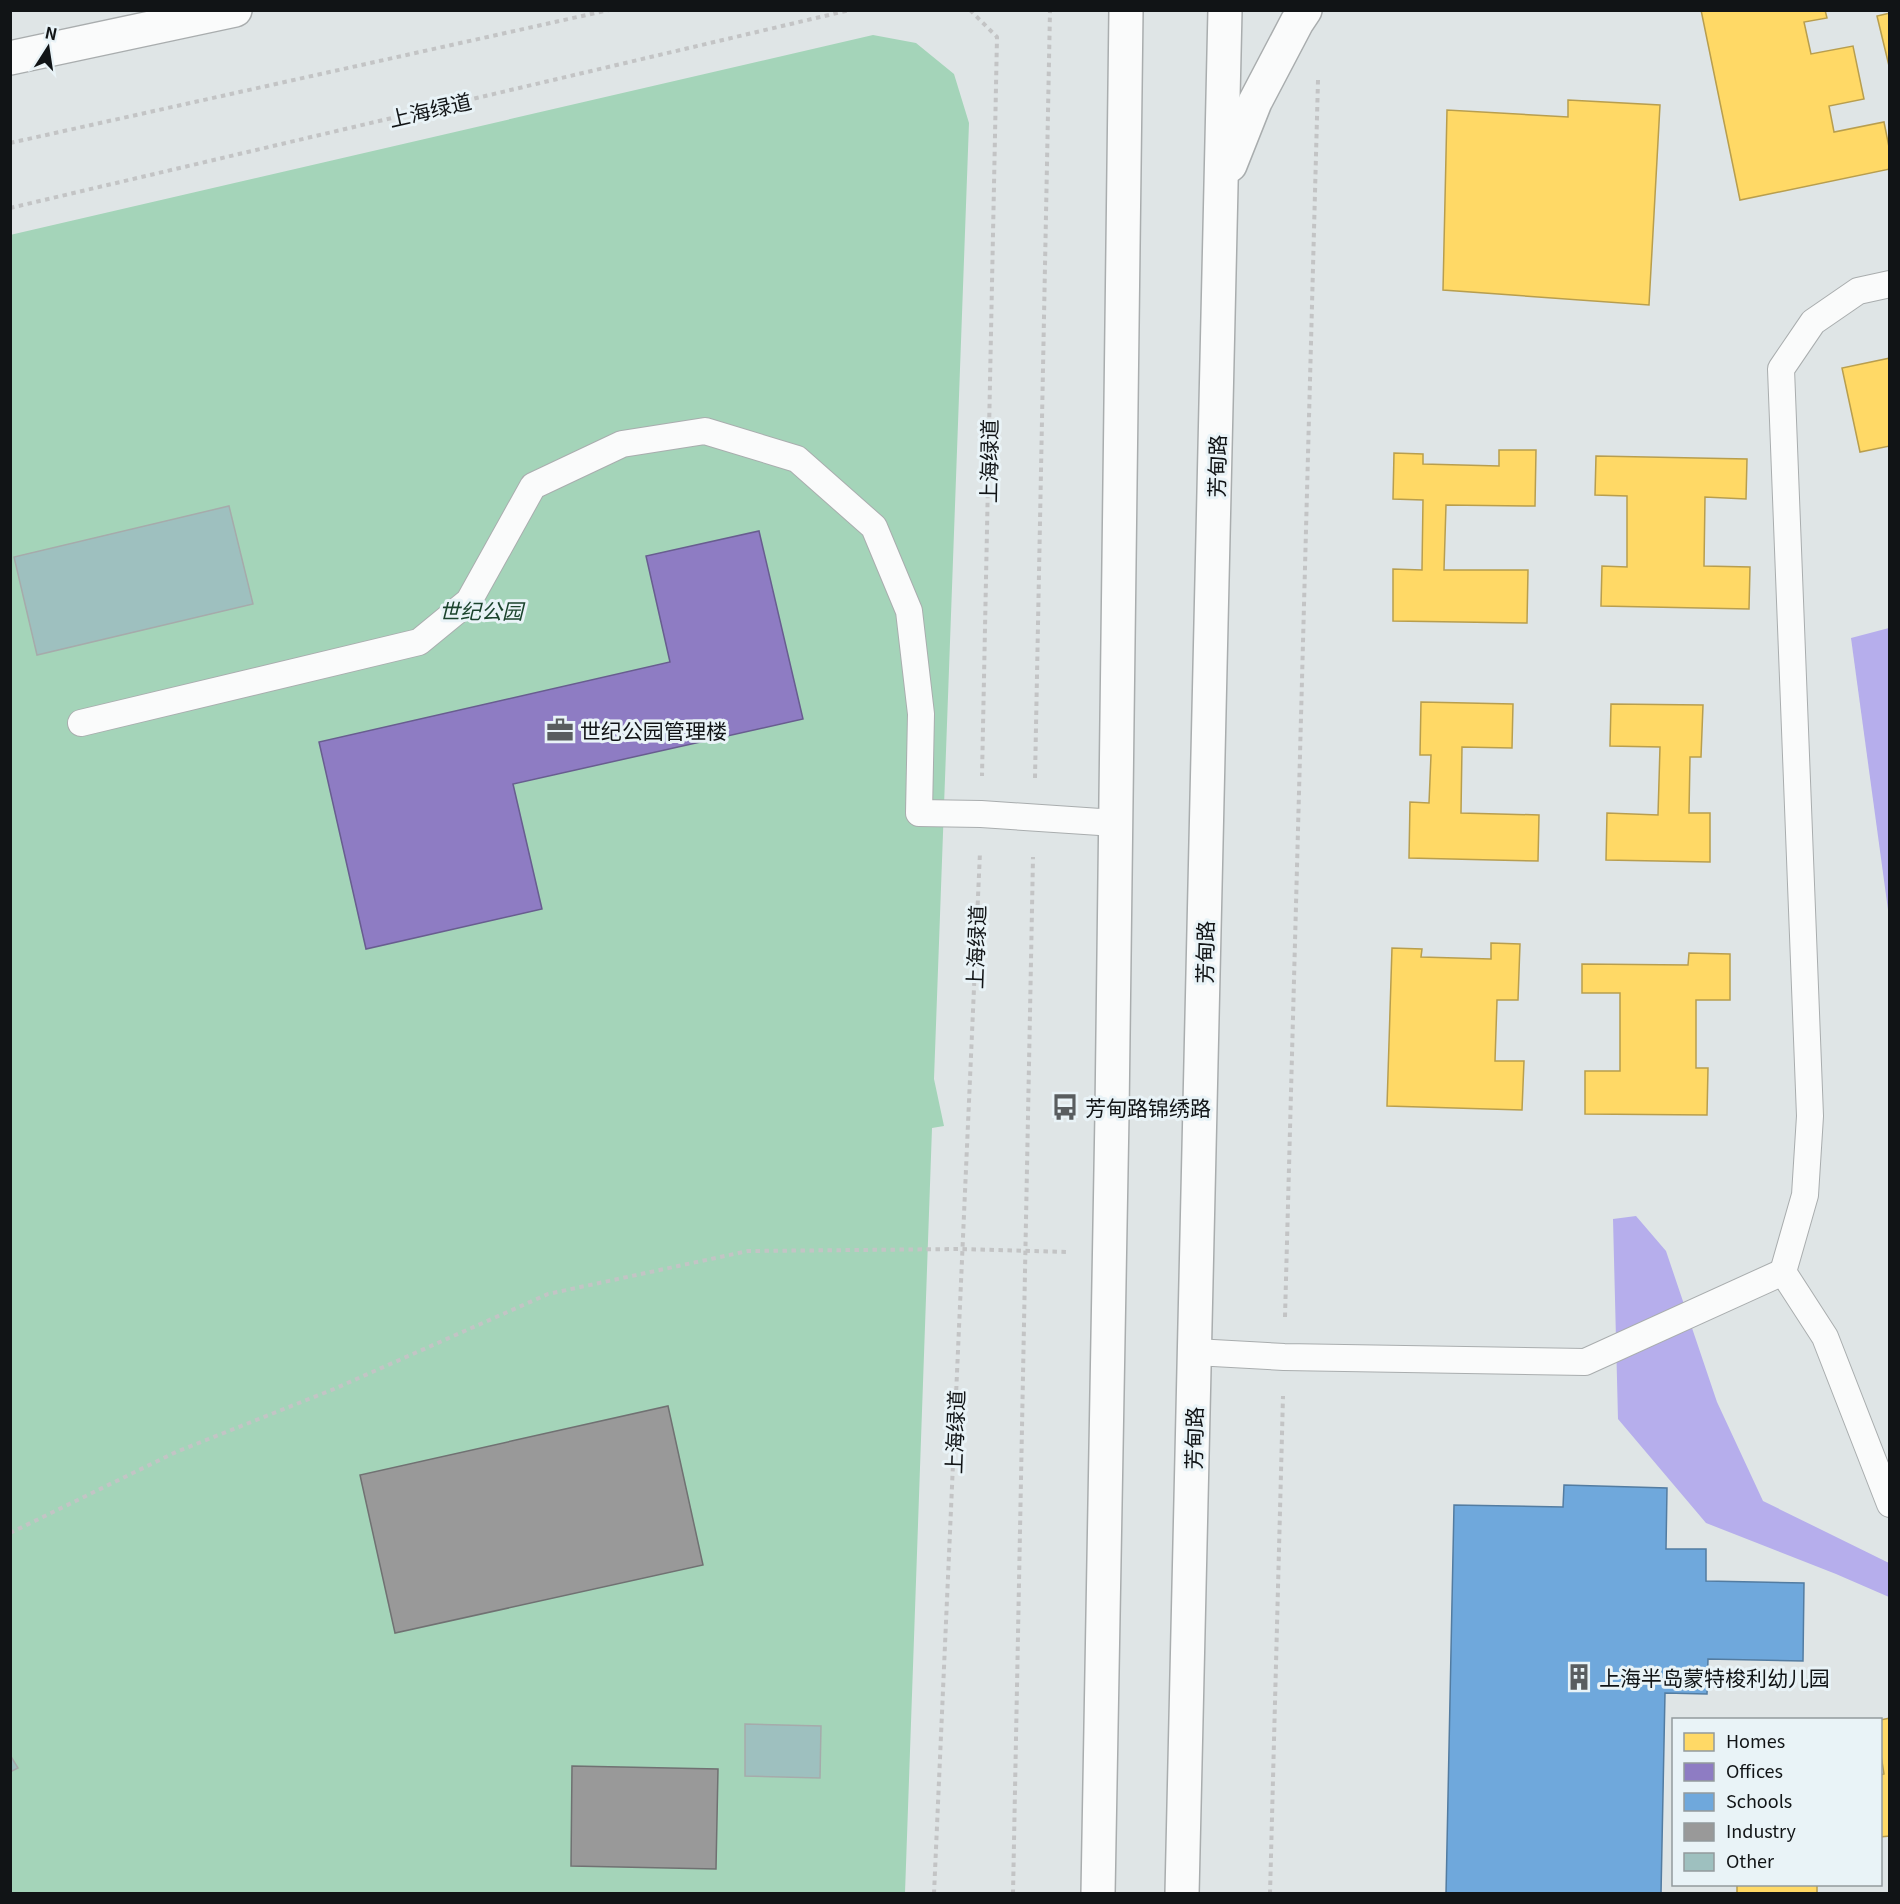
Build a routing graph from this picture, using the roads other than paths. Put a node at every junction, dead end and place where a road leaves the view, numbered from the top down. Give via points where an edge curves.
1 (235, 10) edge
2 (1126, 10) edge
3 (1225, 10) edge
4 (1305, 10) edge
5 (10, 58) edge
6 (1222, 186) junction
7 (1890, 284) edge
8 (81, 723) dead end
9 (1115, 823) junction
10 (1783, 1272) junction
11 (1195, 1352) junction
12 (1890, 1504) edge
13 (1098, 1893) edge
14 (1182, 1893) edge

1 - 5 main road
2 - 9 main road
3 - 6 main road, 芳甸路
4 - 6 main road via 1255,102
6 - 11 main road, 芳甸路
7 - 10 lane via 1858,291 1813,322 1781,369 1810,1116 1804,1196
8 - 9 lane via 419,642 469,601 533,486 622,444 705,431 797,459 873,527 909,611 921,714 919,813
9 - 13 main road
10 - 11 lane via 1585,1362
10 - 12 lane via 1825,1337
11 - 14 main road, 芳甸路

